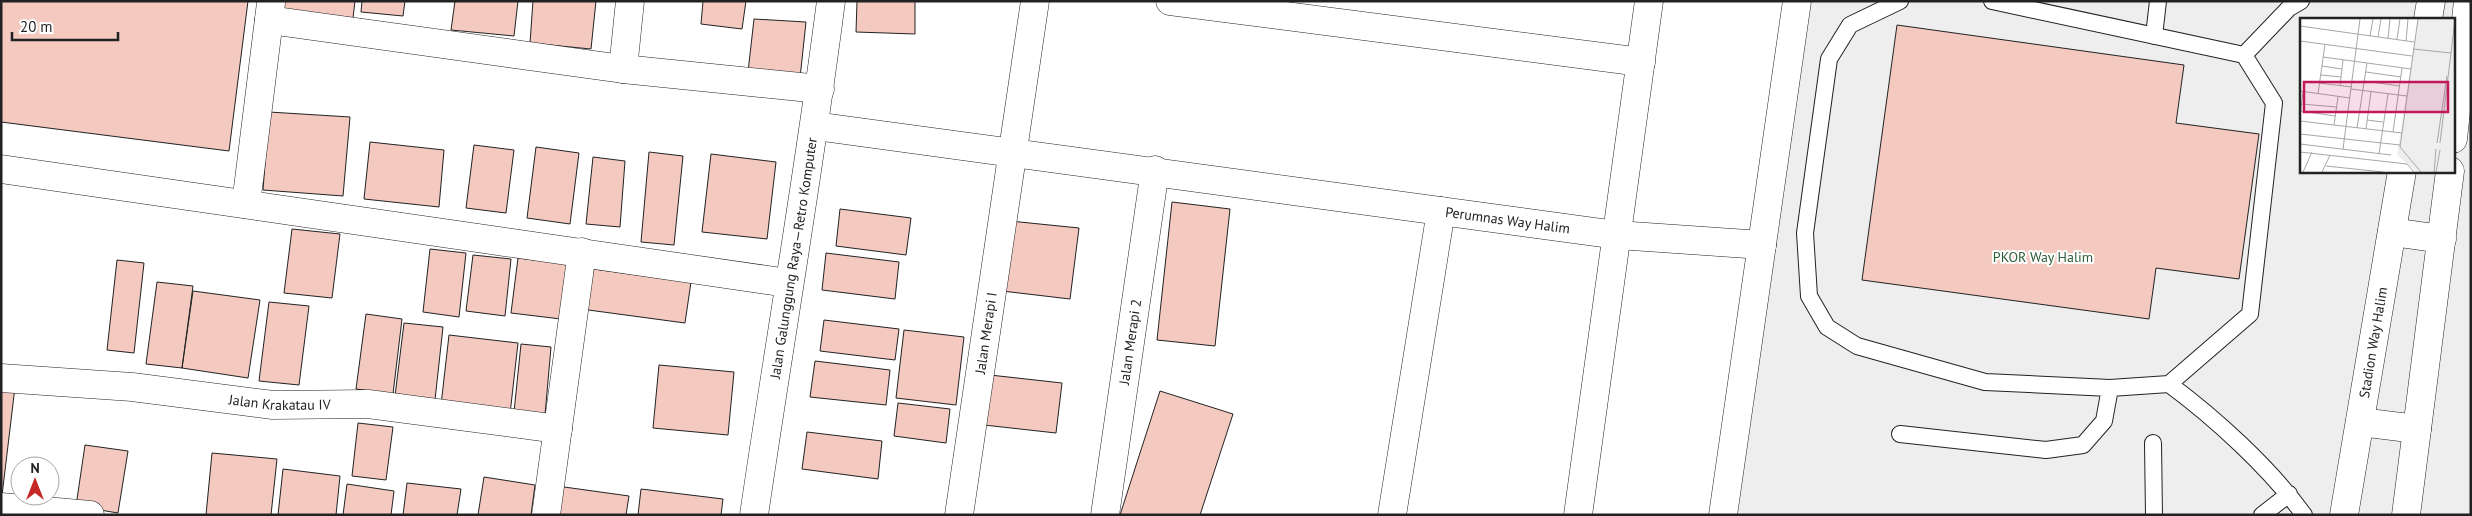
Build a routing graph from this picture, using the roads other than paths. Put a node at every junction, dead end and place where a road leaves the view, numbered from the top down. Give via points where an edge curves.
1 (630, 1) edge
2 (831, 1) edge
3 (1036, 1) edge
4 (1170, 1) edge
5 (1649, 1) edge
6 (1797, 1) edge
7 (1900, 1) edge
8 (1992, 1) edge
9 (2158, 1) edge
10 (2301, 1) edge
11 (2431, 1) edge
12 (2468, 1) edge
13 (270, 11) edge
14 (2428, 18) edge
15 (2154, 36) junction
16 (2244, 55) junction
17 (1641, 62) junction
18 (623, 69) junction
19 (820, 89) junction
20 (815, 126) junction
21 (2454, 130) edge
22 (1013, 151) junction
23 (1, 169) edge
24 (1156, 170) junction
25 (2402, 172) edge
26 (2450, 172) edge
27 (246, 204) junction
28 (1441, 211) junction
29 (2392, 232) junction
30 (1617, 235) junction
31 (2442, 239) junction
32 (1762, 245) junction
33 (582, 252) junction
34 (788, 283) junction
35 (1, 378) edge
36 (2169, 384) junction
37 (2110, 388) junction
38 (2360, 422) junction
39 (558, 429) junction
40 (2417, 429) junction
41 (1900, 434) dead end
42 (2153, 443) dead end
43 (2289, 494) junction
44 (1, 507) edge
45 (90, 515) edge
46 (546, 515) edge
47 (754, 515) edge
48 (959, 515) edge
49 (1105, 515) edge
50 (1392, 515) edge
51 (1578, 515) edge
52 (1724, 515) edge
53 (2154, 515) edge
54 (2262, 515) edge
55 (2304, 515) edge
56 (2344, 515) edge
57 (2406, 515) edge

1 - 18 street
2 - 19 street, Jalan Galunggung Raya—Retro Komputer
3 - 22 street, Jalan Merapi I
4 - 17 street
5 - 17 street
6 - 32 street
7 - 37 lane via 1850,25 1829,59 1805,234 1809,296 1827,327 1857,346 1985,382
8 - 15 lane
9 - 15 lane
10 - 16 lane via 2289,8
11 - 14 street
12 - 21 street
13 - 18 street
13 - 27 street
15 - 16 lane
16 - 36 lane via 2274,103 2250,314
17 - 30 street
18 - 19 street
19 - 20 street, Jalan Galunggung Raya—Retro Komputer
20 - 22 street
20 - 34 street, Jalan Galunggung Raya—Retro Komputer
22 - 24 street
22 - 48 street, Jalan Merapi I
23 - 27 street
24 - 28 street
24 - 49 street, Jalan Merapi 2
25 - 29 street, Stadion Way Halim
26 - 31 street
27 - 33 street
28 - 30 street, Perumnas Way Halim
28 - 50 street, Perumnas Way Halim
29 - 31 street
29 - 38 street, Stadion Way Halim
30 - 32 street, Perumnas Way Halim
30 - 51 street
31 - 40 street
32 - 52 street
33 - 34 street
33 - 39 street
34 - 47 street, Jalan Galunggung Raya—Retro Komputer
35 - 39 street, Jalan Krakatau IV via 132,387 273,405 368,404
36 - 37 lane
36 - 43 lane via 2203,409
37 - 41 lane via 2104,420 2083,445 2046,450
38 - 40 street
38 - 56 street, Stadion Way Halim
39 - 46 street
40 - 57 street
42 - 53 lane
43 - 54 lane
43 - 55 lane
44 - 45 street

